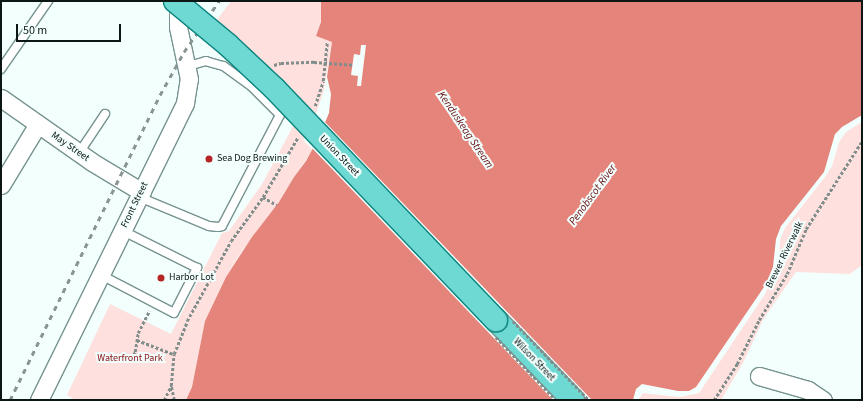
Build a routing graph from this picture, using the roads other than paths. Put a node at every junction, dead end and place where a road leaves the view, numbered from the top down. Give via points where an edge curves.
1 (48, 1) edge
2 (179, 1) edge
3 (188, 66) junction
4 (1, 69) edge
5 (1, 98) edge
6 (105, 114) dead end
7 (38, 124) junction
8 (79, 153) junction
9 (1, 185) edge
10 (140, 195) junction
11 (123, 231) junction
12 (101, 275) junction
13 (496, 320) joint
14 (759, 376) dead end
15 (39, 400) edge
16 (573, 400) edge
17 (823, 400) edge

1 - 4 lane
2 - 3 street, Front Street via 178,27
2 - 13 main road, Union Street, bridge via 275,89
3 - 10 street, Front Street via 189,84 185,103
3 - 10 lane via 206,61 223,66 246,81 280,115 222,226 209,226
5 - 7 street, May Street
6 - 8 lane
7 - 8 street, May Street
7 - 9 street
8 - 10 street, May Street
10 - 11 street, Front Street
11 - 12 street, Front Street
11 - 12 lane via 197,268 174,313
12 - 15 street, Front Street
13 - 16 main road, Wilson Street
14 - 17 street via 808,390

